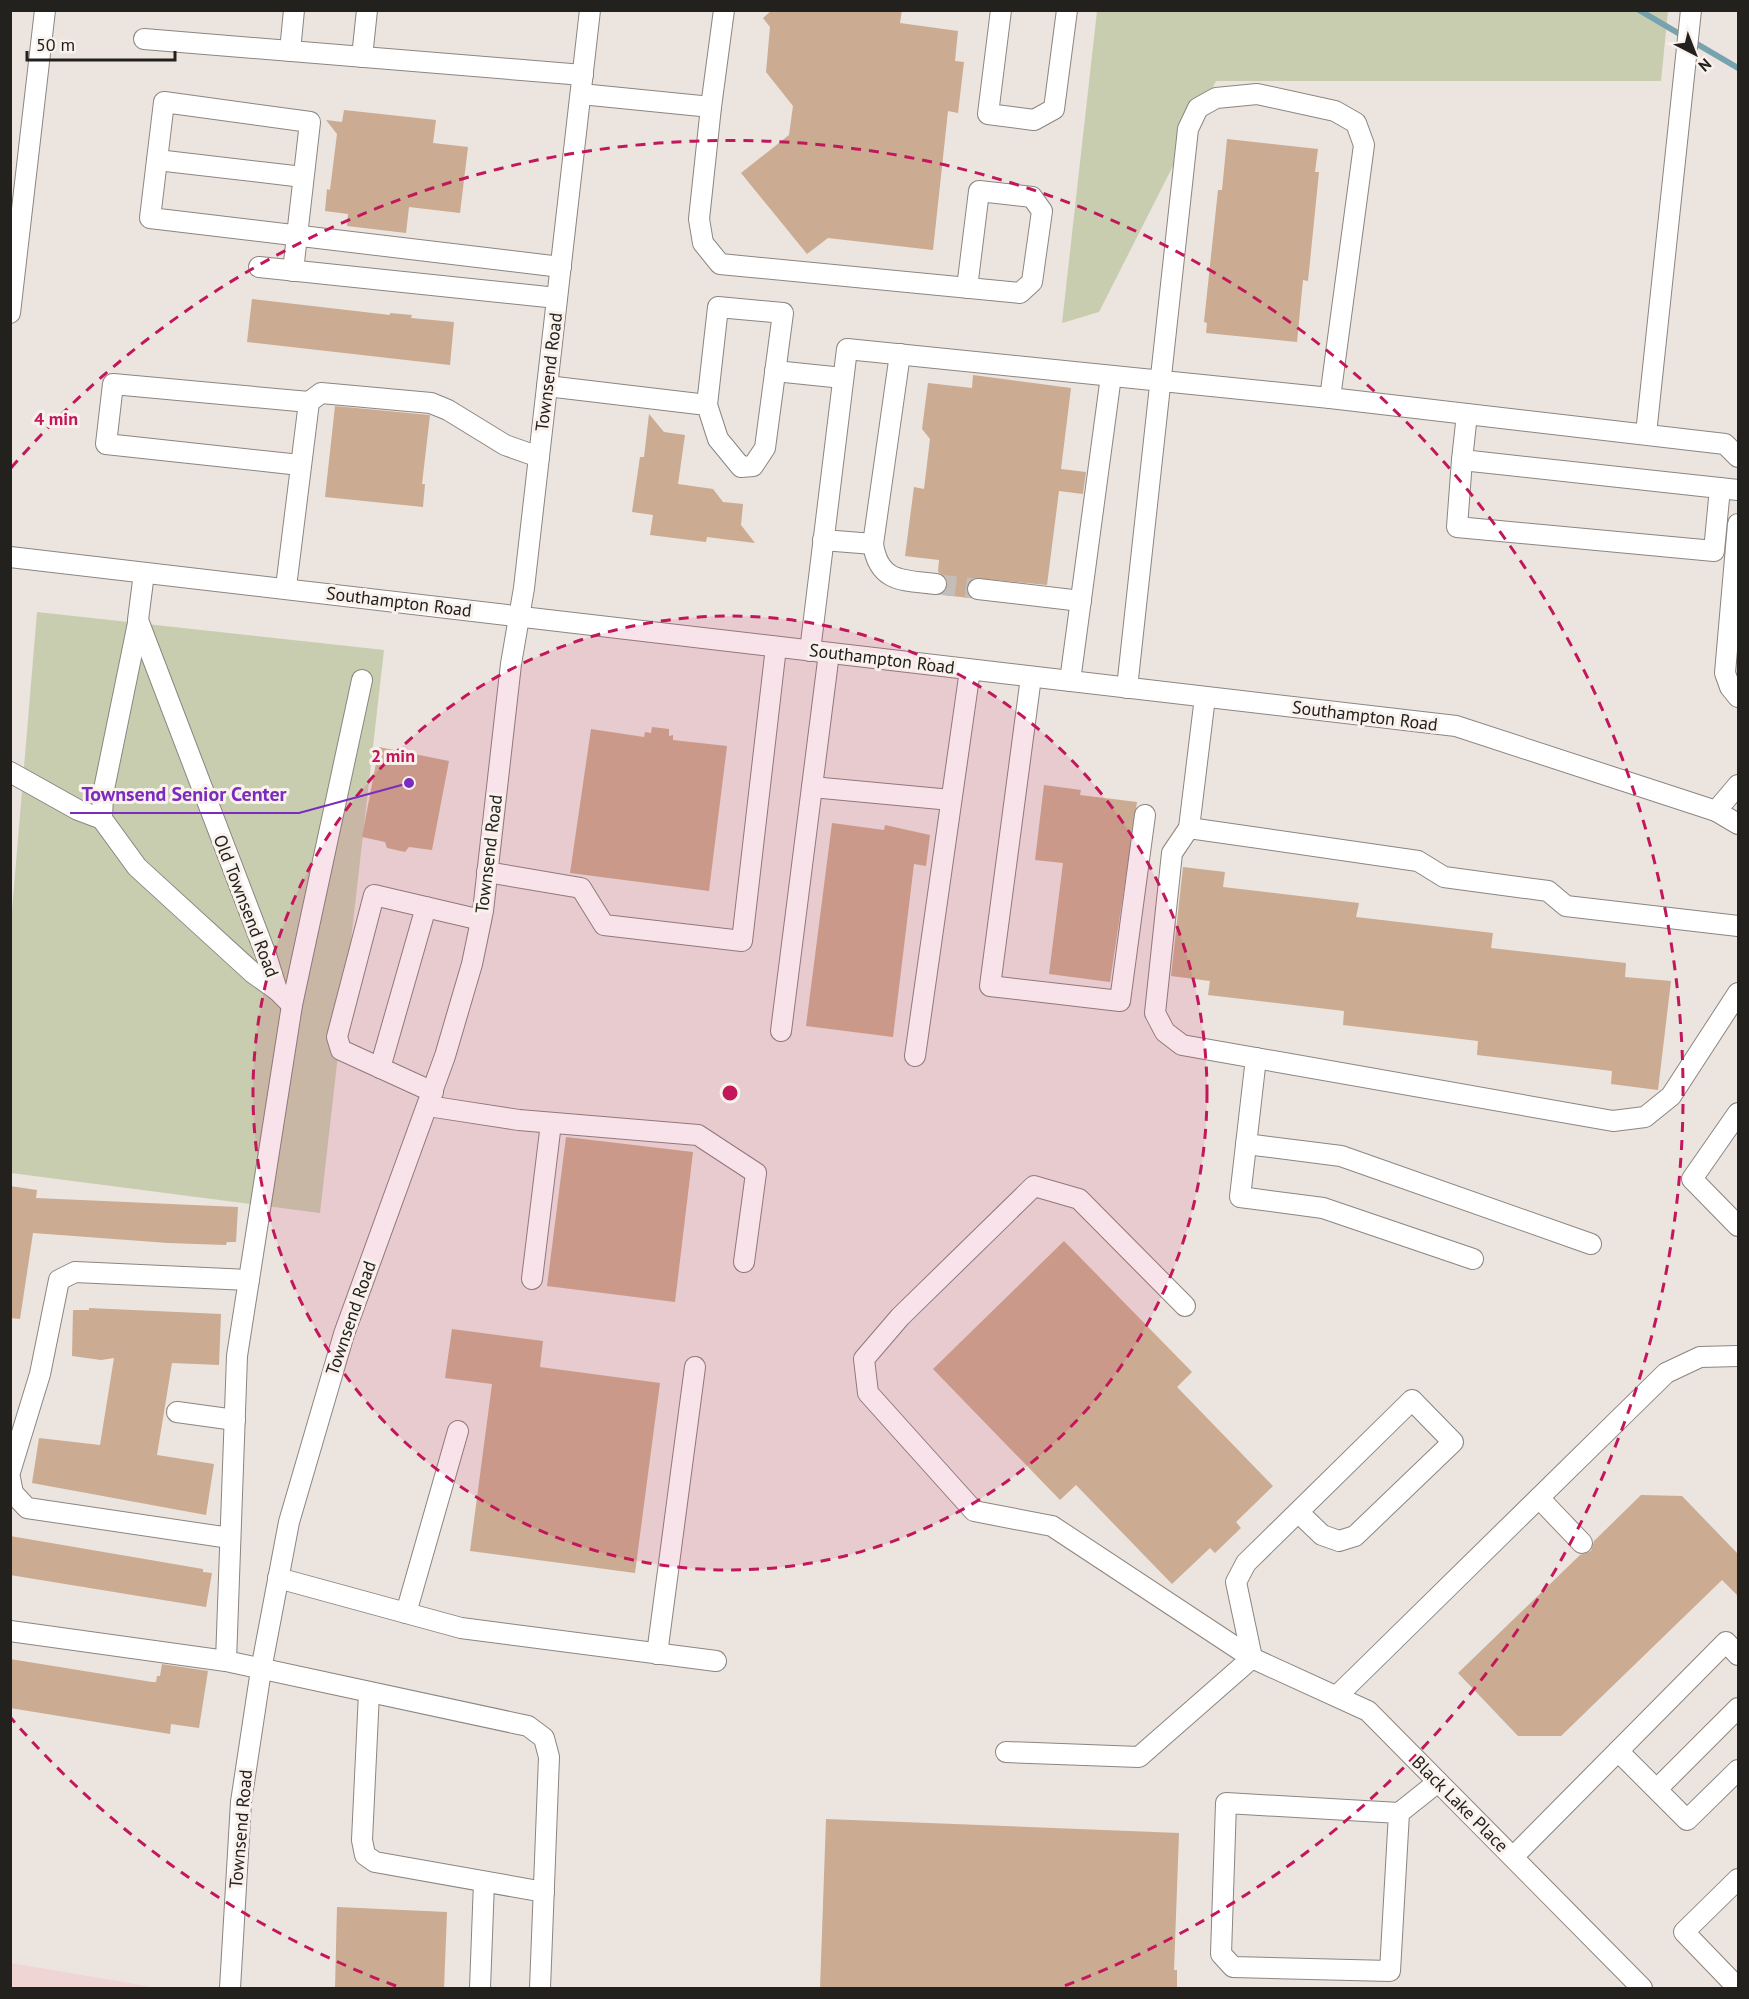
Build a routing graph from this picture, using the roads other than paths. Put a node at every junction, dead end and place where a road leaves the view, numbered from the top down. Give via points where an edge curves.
1 (45, 10) edge
2 (294, 10) edge
3 (367, 10) edge
4 (590, 10) edge
5 (724, 10) edge
6 (1067, 10) edge
7 (997, 11) edge
8 (1691, 15) edge
9 (144, 39) dead end
10 (290, 51) junction
11 (362, 57) junction
12 (582, 85) junction
13 (711, 107) junction
14 (157, 160) junction
15 (303, 177) junction
16 (296, 235) junction
17 (259, 267) dead end
18 (561, 267) junction
19 (293, 271) junction
20 (967, 288) junction
21 (557, 298) junction
22 (10, 313) edge
23 (900, 354) junction
24 (775, 371) junction
25 (1111, 376) junction
26 (843, 378) junction
27 (1160, 380) junction
28 (547, 386) junction
29 (1330, 398) junction
30 (309, 402) junction
31 (707, 405) junction
32 (1467, 414) junction
33 (1646, 434) junction
34 (539, 457) junction
35 (1738, 457) edge
36 (1462, 460) junction
37 (300, 465) junction
38 (1729, 489) edge
39 (1738, 524) edge
40 (823, 540) junction
41 (873, 544) junction
42 (10, 557) edge
43 (144, 573) junction
44 (936, 584) tunnel mouth
45 (286, 587) junction
46 (978, 588) tunnel mouth
47 (1081, 601) junction
48 (519, 617) junction
49 (138, 620) junction
50 (776, 647) junction
51 (819, 652) junction
52 (970, 670) junction
53 (1031, 677) junction
54 (362, 680) dead end
55 (1070, 681) junction
56 (1127, 688) junction
57 (1738, 696) edge
58 (1205, 697) junction
59 (10, 772) edge
60 (1738, 785) edge
61 (812, 787) junction
62 (951, 800) junction
63 (1716, 811) junction
64 (1145, 814) dead end
65 (102, 819) junction
66 (1738, 824) edge
67 (1189, 828) junction
68 (487, 872) junction
69 (426, 907) junction
70 (481, 920) junction
71 (1738, 926) edge
72 (277, 990) junction
73 (1738, 993) edge
74 (292, 1005) junction
75 (781, 1031) dead end
76 (915, 1056) dead end
77 (1256, 1058) junction
78 (380, 1068) junction
79 (430, 1099) junction
80 (1738, 1113) edge
81 (551, 1123) junction
82 (1246, 1144) junction
83 (1738, 1226) edge
84 (1592, 1244) dead end
85 (1473, 1259) dead end
86 (744, 1262) dead end
87 (532, 1279) dead end
88 (249, 1280) junction
89 (1185, 1306) dead end
90 (1738, 1356) edge
91 (695, 1367) dead end
92 (177, 1412) dead end
93 (235, 1420) junction
94 (458, 1431) dead end
95 (10, 1472) edge
96 (10, 1478) edge
97 (1539, 1498) junction
98 (1298, 1512) junction
99 (230, 1538) junction
100 (1582, 1543) dead end
101 (278, 1578) junction
102 (406, 1613) junction
103 (10, 1631) edge
104 (657, 1654) junction
105 (1738, 1655) edge
106 (1252, 1658) junction
107 (226, 1661) junction
108 (716, 1661) dead end
109 (261, 1670) junction
110 (369, 1693) junction
111 (1337, 1696) junction
112 (1738, 1708) edge
113 (1618, 1751) junction
114 (1006, 1752) dead end
115 (1738, 1770) edge
116 (1438, 1782) junction
117 (1657, 1789) junction
118 (1399, 1813) junction
119 (1513, 1857) junction
120 (1738, 1879) edge
121 (484, 1882) junction
122 (544, 1892) junction
123 (1738, 1988) edge
124 (230, 1989) edge
125 (480, 1989) edge
126 (540, 1989) edge
127 (1642, 1989) edge

1 - 22 street
2 - 10 street
3 - 11 street
4 - 12 street, Townsend Road
5 - 13 street
6 - 7 street via 1053,109 1034,120 988,114
8 - 33 street
9 - 10 street
10 - 11 street
11 - 12 street
12 - 13 street
12 - 18 street, Townsend Road
13 - 20 street via 699,219 703,243 720,264
14 - 15 street
14 - 15 street via 164,102 310,122
14 - 16 street via 150,218
15 - 16 street
16 - 18 street
16 - 19 street
17 - 19 street
18 - 21 street, Townsend Road
19 - 21 street
20 - 20 street via 1020,293 1032,282 1042,212 1032,197 979,191
21 - 28 street, Townsend Road
23 - 25 street
23 - 26 street via 847,349
23 - 41 street
24 - 26 street
24 - 31 street via 765,448 753,466 741,467 718,439
24 - 31 street via 783,313 718,307
25 - 27 street
25 - 47 street
26 - 40 street
27 - 29 street
27 - 29 street via 1188,129 1198,108 1216,98 1257,94 1335,111 1356,123 1364,145
27 - 56 street
28 - 31 street
28 - 34 street, Townsend Road
29 - 32 street
30 - 34 street via 321,393 431,404 505,445
30 - 37 street
30 - 37 street via 113,384 106,444
32 - 33 street
32 - 36 street
33 - 35 street via 1725,444
34 - 48 street, Townsend Road
36 - 38 street
36 - 38 street via 1457,526 1714,551
37 - 45 street
39 - 57 street via 1725,673
40 - 41 street
40 - 51 street
41 - 44 street via 876,562 887,575
42 - 43 street, Southampton Road
43 - 45 street, Southampton Road
43 - 49 street, Old Townsend Road
45 - 48 street, Southampton Road
46 - 47 street
47 - 55 street
48 - 50 street, Southampton Road
48 - 68 street, Townsend Road
49 - 65 street, Old Townsend Road via 103,794
49 - 72 street, Old Townsend Road
50 - 51 street, Southampton Road
50 - 68 street via 742,941 604,925 581,888
51 - 52 street, Southampton Road
51 - 61 street
52 - 53 street, Southampton Road
52 - 62 street
53 - 55 street, Southampton Road
53 - 64 street via 990,986 1120,1001
54 - 74 street
55 - 56 street, Southampton Road
56 - 58 street, Southampton Road
58 - 63 street, Southampton Road via 1456,726
58 - 67 street
59 - 65 street
60 - 63 street
61 - 62 street
61 - 75 street
62 - 76 street
63 - 66 street, Southampton Road
65 - 72 street, Old Townsend Road via 137,867 253,973
67 - 71 street via 1418,861 1444,877 1548,891 1566,906
67 - 77 street via 1172,853 1155,1012 1165,1032 1182,1045
68 - 70 street, Townsend Road
69 - 70 street
69 - 78 street
69 - 78 street via 374,895 337,1037 340,1050
70 - 79 street, Townsend Road via 472,964
72 - 74 street, Old Townsend Road
73 - 77 street via 1671,1096 1645,1117 1613,1120
74 - 88 street
77 - 82 street
78 - 79 street
79 - 81 street
79 - 101 street, Townsend Road via 344,1334 289,1522
80 - 83 street via 1692,1179
81 - 86 street via 698,1135 756,1173
81 - 87 street
82 - 84 street via 1341,1156
82 - 85 street via 1240,1197 1323,1208
88 - 93 street via 237,1356
88 - 95 street via 75,1272 59,1280 40,1374
89 - 106 street, Black Lake Place via 1079,1199 1034,1186 900,1317 864,1359 868,1393 974,1511 1052,1526
90 - 97 street via 1700,1357 1666,1373
91 - 104 street
92 - 93 street
93 - 99 street
94 - 102 street
96 - 99 street via 13,1493 27,1508
97 - 100 street
97 - 111 street
98 - 98 street via 1412,1400 1453,1442 1355,1536 1339,1541 1322,1535
98 - 106 street via 1246,1563 1236,1582
99 - 107 street
101 - 102 street
101 - 109 street, Townsend Road
102 - 104 street via 461,1628
103 - 107 street
104 - 108 street
105 - 113 street via 1726,1642
106 - 111 street, Black Lake Place
106 - 114 street via 1139,1757
107 - 109 street
109 - 110 street
109 - 124 street, Townsend Road via 241,1802
110 - 121 street via 362,1840 365,1855 375,1862
110 - 122 street via 528,1726 544,1738 549,1757
111 - 116 street, Black Lake Place via 1368,1711
112 - 117 street
113 - 117 street
113 - 119 street
115 - 117 street via 1687,1820
116 - 118 street
116 - 119 street, Black Lake Place
118 - 118 street via 1226,1803 1221,1954 1233,1967 1390,1971
119 - 127 street, Black Lake Place
120 - 123 street via 1684,1932
121 - 122 street
121 - 125 street
122 - 126 street

